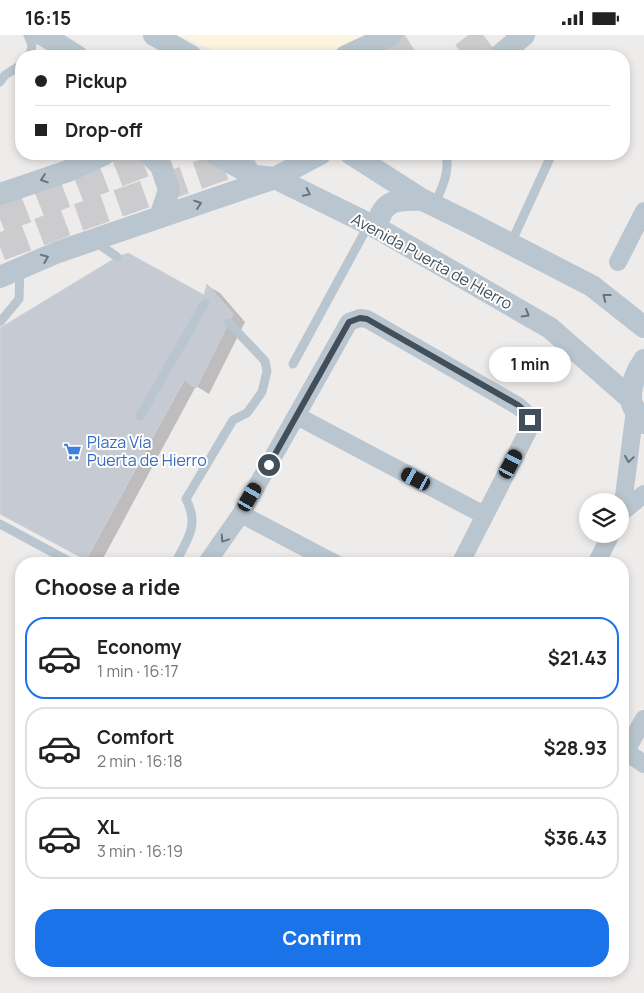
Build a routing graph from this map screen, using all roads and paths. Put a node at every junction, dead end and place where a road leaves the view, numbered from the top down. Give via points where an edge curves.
1 (28, 35) edge
2 (43, 35) edge
3 (154, 35) edge
4 (391, 35) edge
5 (524, 35) edge
6 (31, 50) edge
7 (67, 50) edge
8 (180, 50) edge
9 (362, 50) edge
10 (507, 50) edge
11 (15, 69) edge
12 (0, 82) edge
13 (79, 160) edge
14 (155, 160) edge
15 (226, 160) edge
16 (309, 160) edge
17 (360, 160) edge
18 (382, 160) edge
19 (447, 160) edge
20 (549, 160) edge
21 (275, 178) junction
22 (399, 186) junction
23 (0, 194) edge
24 (428, 203) junction
25 (644, 211) edge
26 (160, 217) junction
27 (373, 226) junction
28 (94, 240) junction
29 (511, 243) junction
30 (117, 257) dead end
31 (618, 262) dead end
32 (10, 272) edge
33 (205, 303) dead end
34 (0, 322) edge
35 (229, 323) dead end
36 (644, 327) edge
37 (644, 360) edge
38 (293, 364) dead end
39 (637, 411) edge
40 (140, 416) dead end
41 (297, 416) junction
42 (624, 493) edge
43 (644, 494) edge
44 (629, 508) edge
45 (241, 513) junction
46 (484, 515) junction
47 (0, 524) edge
48 (606, 543) edge
49 (61, 557) edge
50 (178, 557) edge
51 (211, 557) edge
52 (323, 557) edge
53 (463, 557) edge
54 (600, 557) edge
55 (644, 719) edge
56 (629, 742) edge
57 (629, 754) edge
58 (644, 764) edge

1 - 6 lane
2 - 7 street
3 - 8 street
4 - 9 street
5 - 10 street
11 - 12 lane
13 -> 23 street via 68,171
14 - 26 street via 161,166 169,190
15 - 21 street, Avenida Puerta de Hierro via 255,176
16 - 21 street
17 - 22 street
18 - 22 street
19 - 24 lane via 445,182
20 - 29 lane
26 -> 21 street
21 -> 27 street, Avenida Puerta de Hierro
22 - 24 street
24 - 27 street via 405,199 388,204
24 - 29 street
25 - 31 street
26 - 28 street
27 - 38 lane
27 -> 39 street, Avenida Puerta de Hierro via 550,328
28 - 30 lane
32 -> 28 street
36 -> 29 street via 592,285
32 - 34 lane via 19,299
33 - 40 lane
35 - 50 lane via 265,361 262,392 247,413 232,419 186,499 192,510 193,523
37 - 39 street via 635,377
39 -> 42 street
41 - 45 street
41 - 46 street
41 - 46 street via 349,322 367,319 526,412 530,420 529,429
43 - 44 street
45 -> 51 street
45 - 52 street
46 - 53 street
47 - 49 lane
48 - 54 street
55 - 56 street
57 - 58 street

